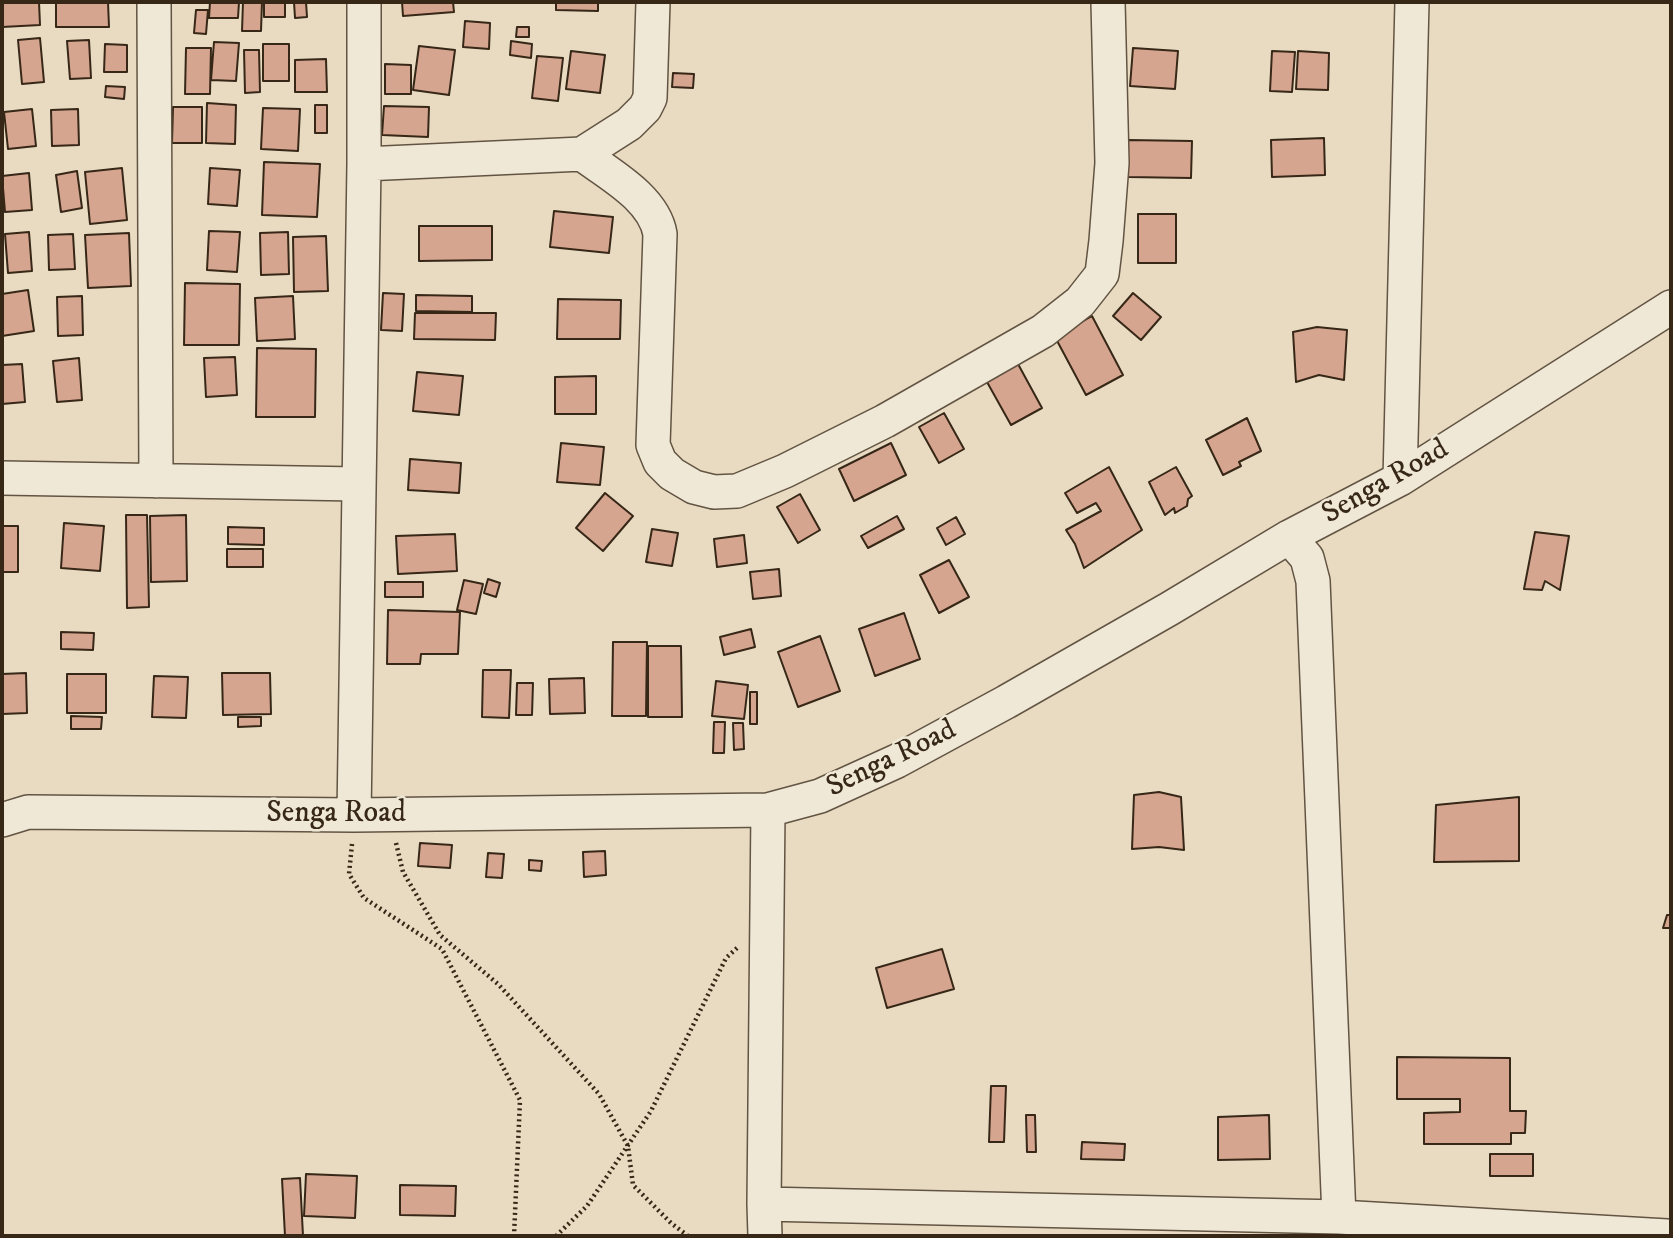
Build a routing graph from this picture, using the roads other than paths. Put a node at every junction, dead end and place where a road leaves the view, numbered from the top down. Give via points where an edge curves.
1 (154, 2) edge
2 (364, 2) edge
3 (653, 2) edge
4 (1108, 2) edge
5 (1412, 2) edge
6 (582, 154) junction
7 (364, 164) junction
8 (1671, 307) edge
9 (2, 478) edge
10 (1400, 479) junction
11 (156, 481) junction
12 (358, 484) junction
13 (1289, 537) junction
14 (768, 810) junction
15 (354, 815) junction
16 (2, 820) edge
17 (1339, 1217) junction
18 (765, 1220) edge
19 (1667, 1236) edge

1 - 11 street
2 - 7 street
3 - 6 street via 650,98 629,124
4 - 6 street via 1112,163 1102,274 1080,302 1043,331 885,421 737,491 694,487 660,462 653,445 659,224 635,195
5 - 10 street
6 - 7 street
7 - 12 street
8 - 10 street, Senga Road
9 - 11 street
10 - 13 street, Senga Road
11 - 12 street
12 - 15 street
13 - 14 street, Senga Road via 897,761 820,796
13 - 17 street via 1307,558 1314,582
14 - 15 street, Senga Road
14 - 18 street
15 - 16 street, Senga Road via 28,812
17 - 18 street
17 - 19 street

